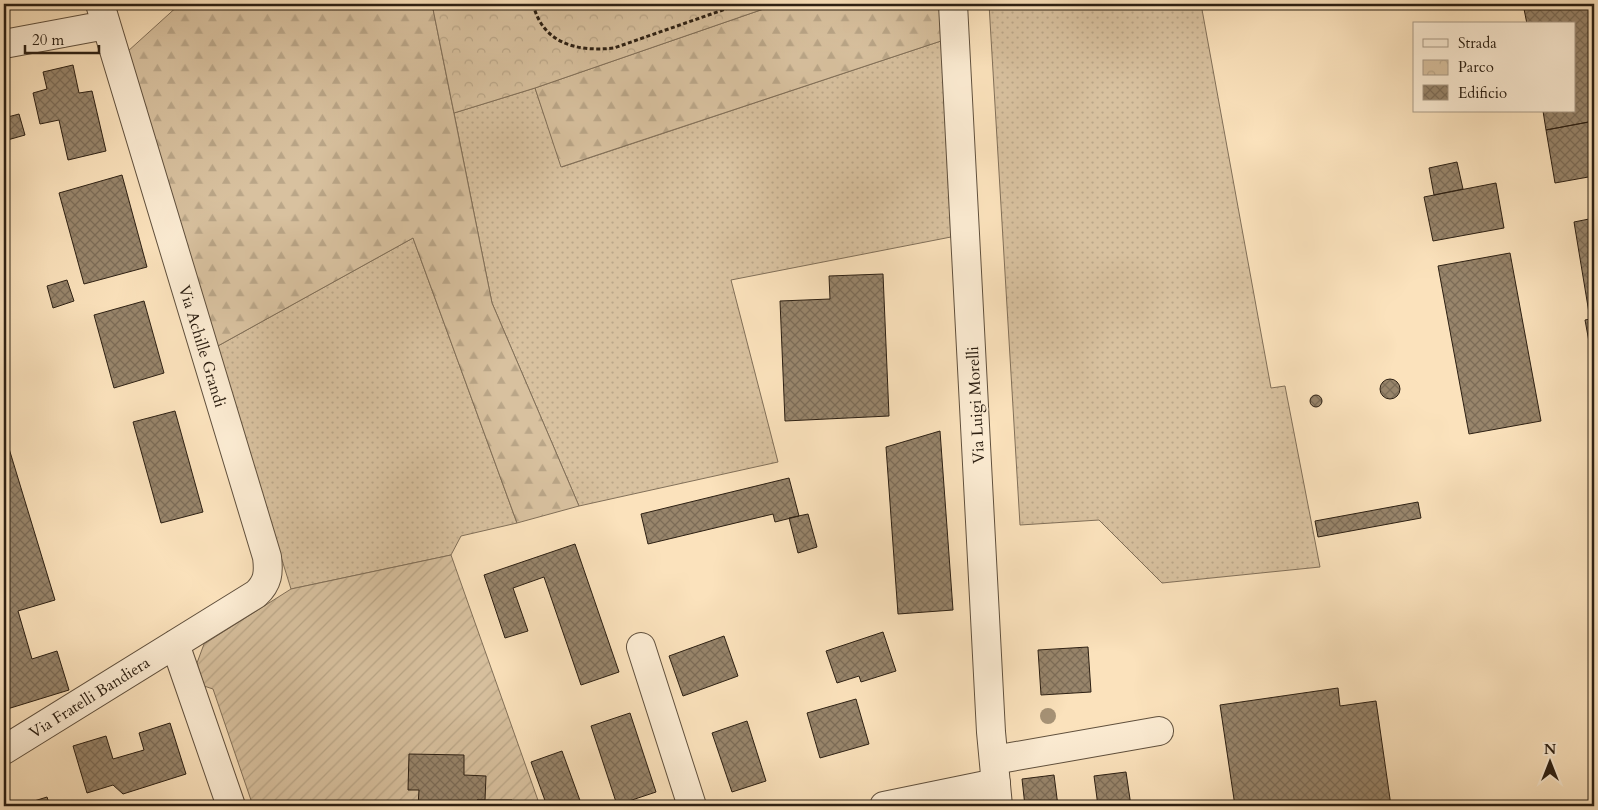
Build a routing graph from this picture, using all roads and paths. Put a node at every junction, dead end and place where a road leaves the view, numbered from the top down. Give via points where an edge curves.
1 (533, 4) edge
2 (740, 4) edge
3 (953, 4) edge
4 (103, 14) edge
5 (4, 44) edge
6 (175, 644) junction
7 (641, 647) dead end
8 (1159, 731) dead end
9 (4, 750) edge
10 (996, 783) edge
11 (418, 803) dead end
12 (231, 806) edge
13 (386, 806) edge
14 (692, 806) edge
15 (884, 806) edge

1 - 2 path via 544,27 554,37 572,47 594,50 614,48
3 - 10 street, Via Luigi Morelli
4 - 5 street
4 - 6 street, Via Achille Grandi via 268,567 266,583 256,594
6 - 9 street, Via Fratelli Bandiera
6 - 12 street
7 - 14 street
8 - 10 street
10 - 15 street
11 - 13 path via 386,802

